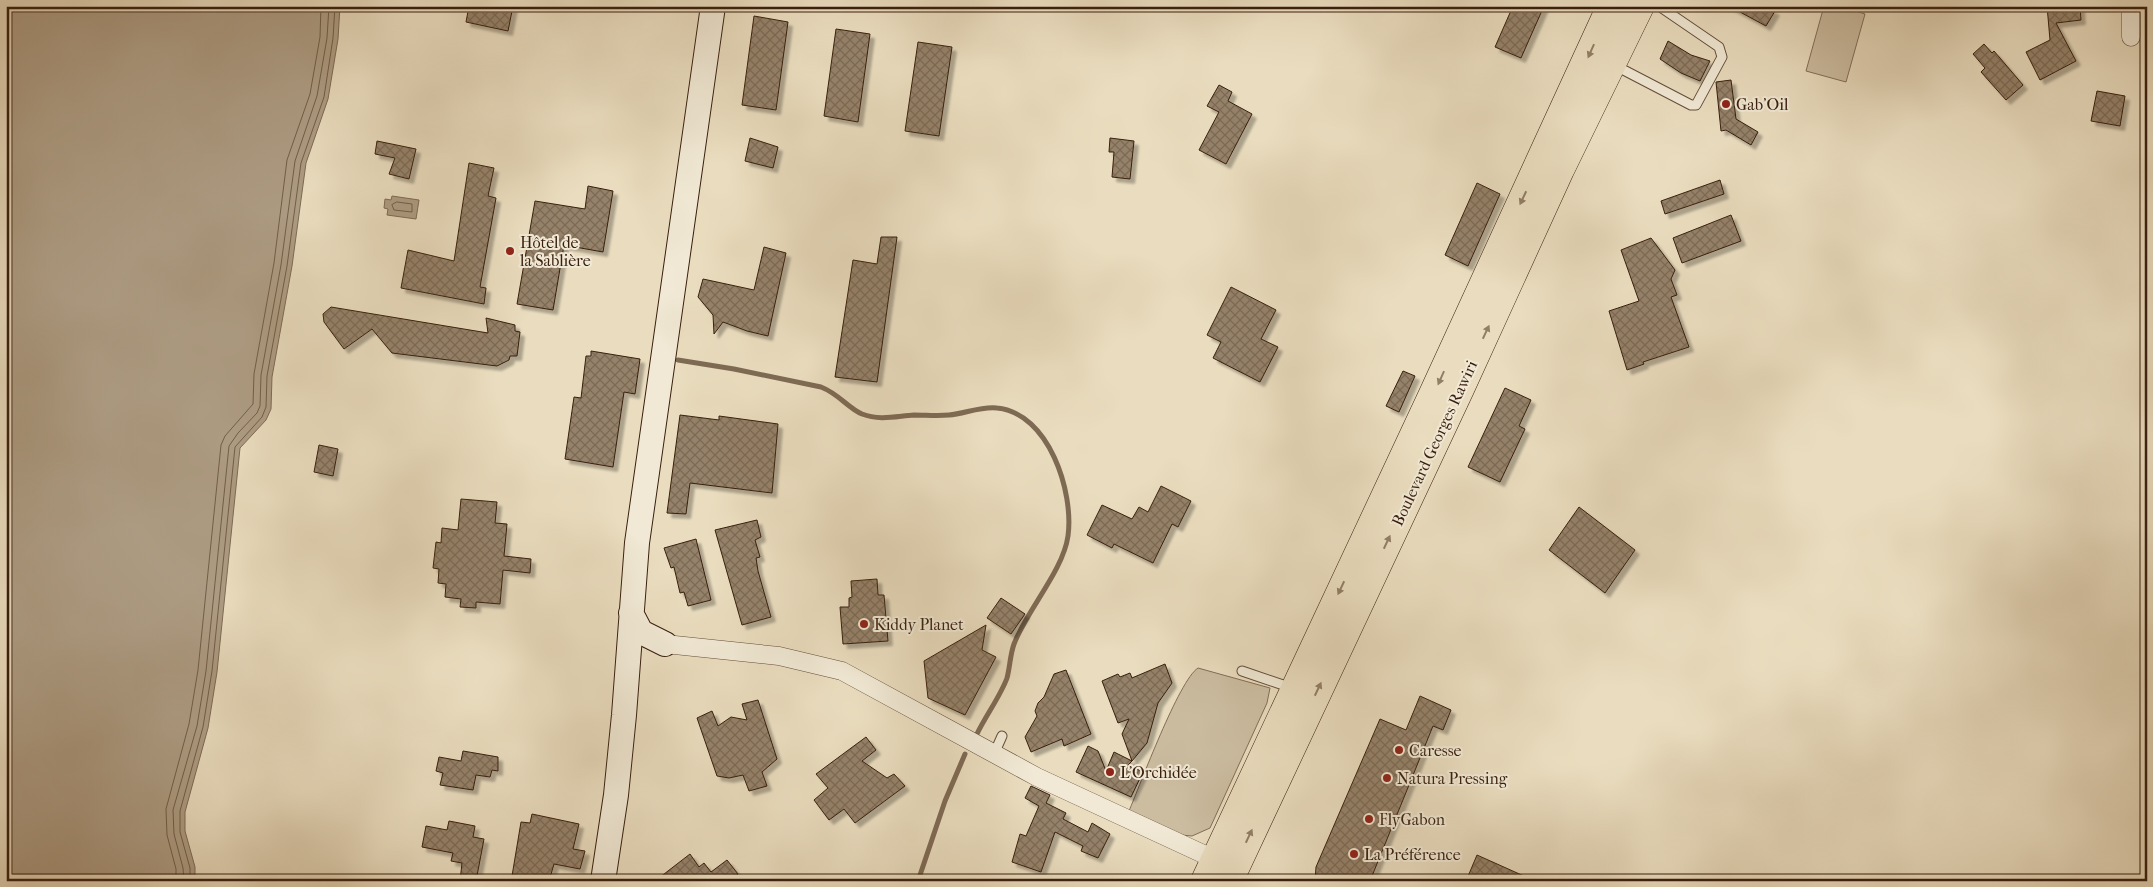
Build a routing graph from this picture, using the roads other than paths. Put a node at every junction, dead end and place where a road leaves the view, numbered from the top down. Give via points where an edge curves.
1 (713, 6) edge
2 (1611, 6) edge
3 (1640, 6) edge
4 (1658, 6) edge
5 (2131, 6) edge
6 (2131, 37) dead end
7 (1611, 64) junction
8 (631, 613) junction
9 (665, 644) junction
10 (627, 664) junction
11 (1242, 671) dead end
12 (1294, 689) junction
13 (1002, 736) dead end
14 (994, 754) junction
15 (1216, 874) edge
16 (603, 881) edge

1 - 8 main road via 637,543
2 -> 12 main road, Boulevard Georges Rawiri
3 - 7 main road, Boulevard Georges Rawiri
4 - 7 lane via 1722,52 1696,105
5 - 6 street
15 -> 7 main road, Boulevard Georges Rawiri
8 - 9 main road via 641,632
8 - 10 main road
9 - 10 main road via 641,650
9 - 14 street via 779,656 842,671
10 - 16 main road via 618,779
11 - 12 lane
12 - 15 main road, Boulevard Georges Rawiri
13 - 14 lane
14 - 15 street

